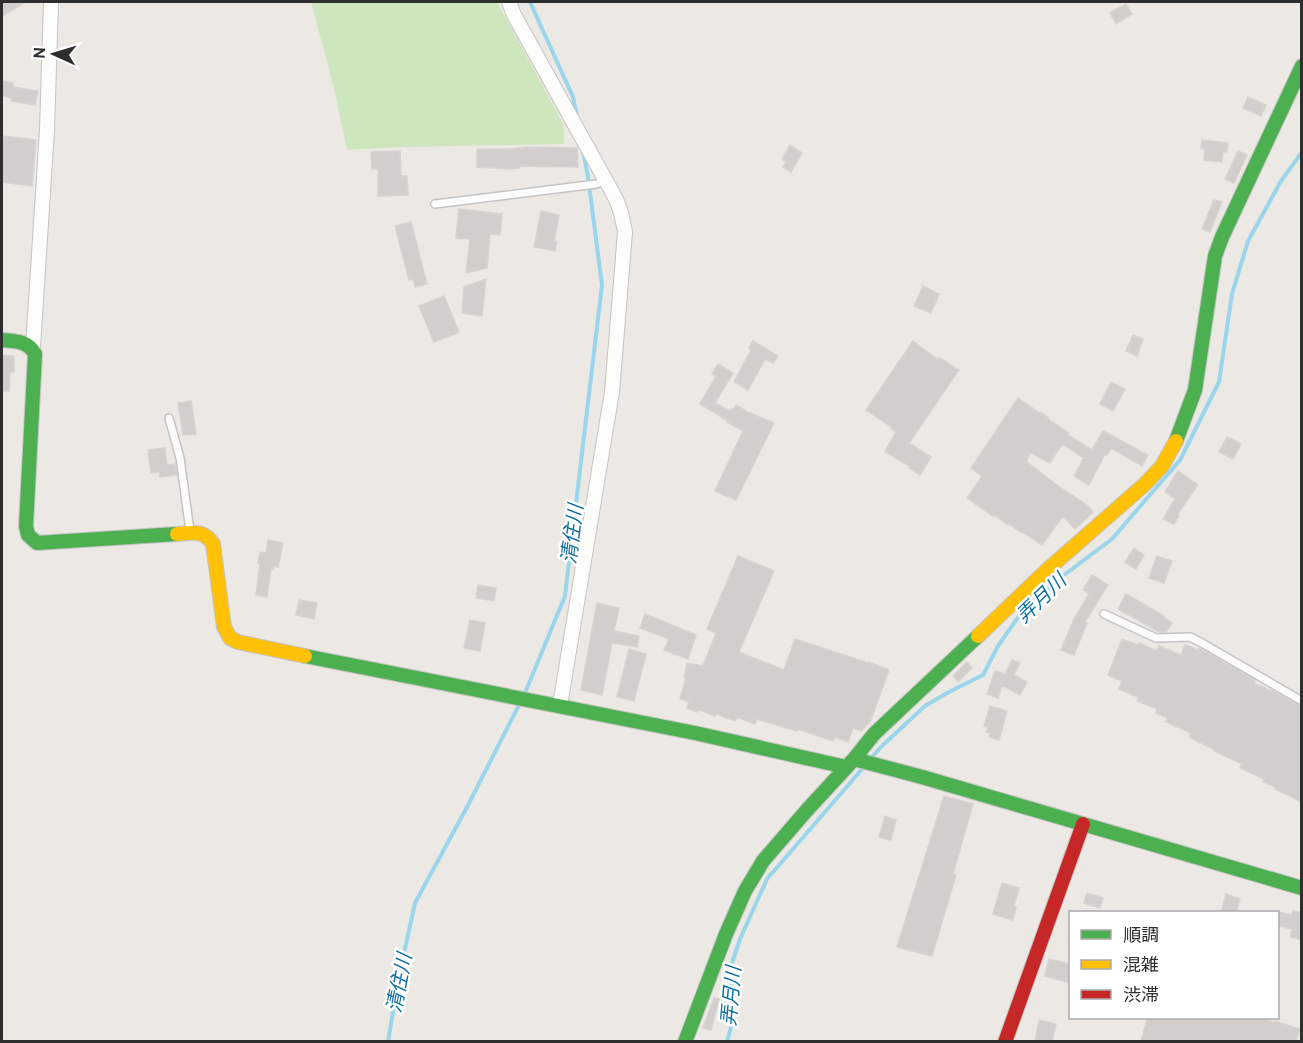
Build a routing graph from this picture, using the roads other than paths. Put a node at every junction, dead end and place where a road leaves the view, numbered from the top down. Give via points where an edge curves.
1 (51, 2) edge
2 (509, 2) edge
3 (1302, 66) edge
4 (606, 181) junction
5 (435, 204) dead end
6 (2, 340) edge
7 (33, 347) junction
8 (169, 418) dead end
9 (190, 533) junction
10 (1104, 614) dead end
11 (1302, 701) edge
12 (560, 705) junction
13 (850, 763) junction
14 (1083, 824) junction
15 (1302, 888) edge
16 (685, 1041) edge
17 (1005, 1041) edge

1 - 7 street
2 - 4 street
3 - 13 street via 1215,256 1195,390 1179,435 1162,466 882,726
4 - 5 lane
4 - 12 street via 621,209 625,232 612,392
6 - 7 street
7 - 9 street via 28,535 37,543
8 - 9 lane via 180,458
9 - 12 street via 201,533 213,544 224,627 230,638 238,642
10 - 11 lane via 1156,638 1190,638 1202,643
12 - 13 street
13 - 14 street via 922,777
13 - 16 street via 763,861 745,891
14 - 15 street
14 - 17 street

